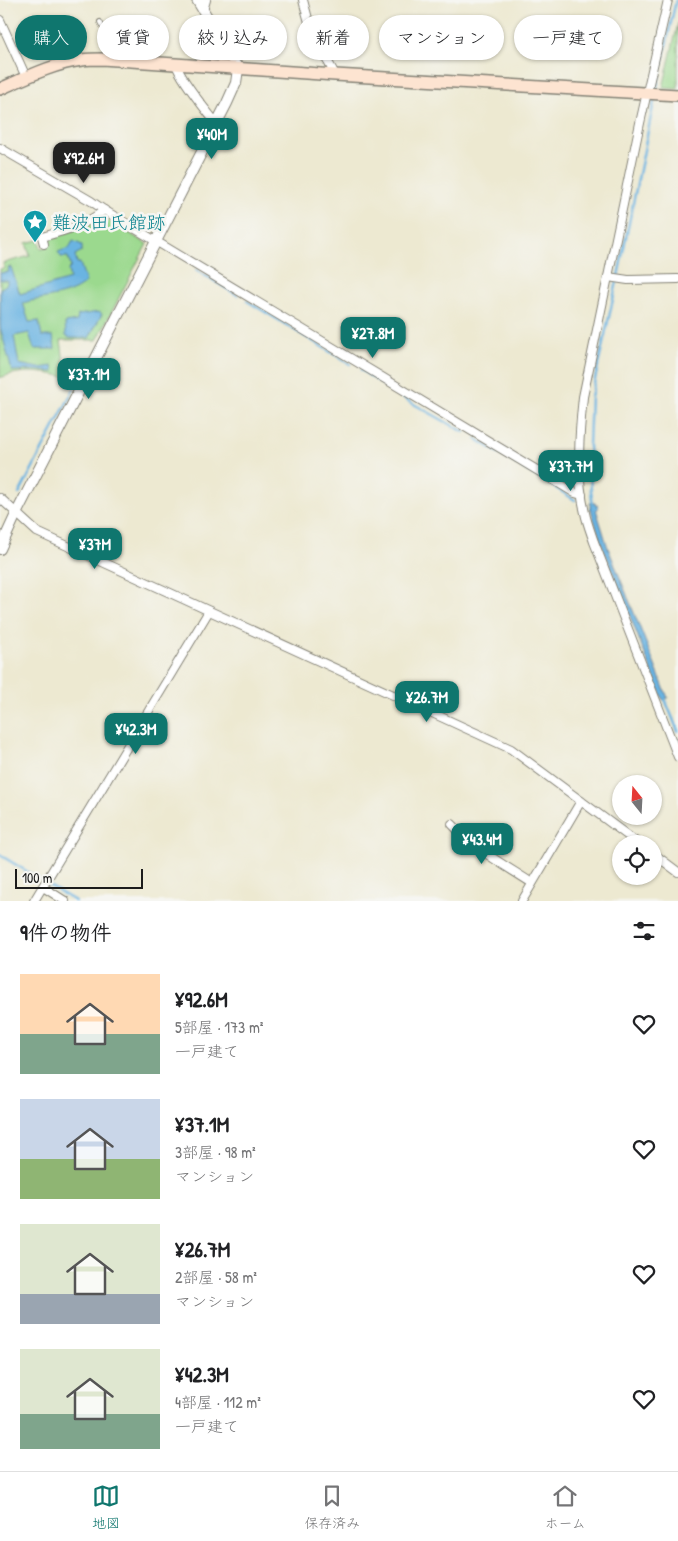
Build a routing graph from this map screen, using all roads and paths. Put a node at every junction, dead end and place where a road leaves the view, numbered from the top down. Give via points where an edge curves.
1 (197, 0) edge
2 (303, 0) edge
3 (668, 0) edge
4 (205, 5) edge
5 (0, 20) edge
6 (97, 60) edge
7 (119, 60) edge
8 (233, 60) edge
9 (176, 64) junction
10 (238, 69) junction
11 (335, 75) junction
12 (26, 77) junction
13 (0, 89) edge
14 (653, 93) junction
15 (678, 95) edge
16 (216, 123) junction
17 (0, 148) edge
18 (104, 210) junction
19 (156, 241) junction
20 (44, 244) dead end
21 (610, 277) junction
22 (678, 279) edge
23 (582, 495) junction
24 (0, 498) edge
25 (17, 512) junction
26 (0, 550) edge
27 (209, 611) junction
28 (678, 757) edge
29 (580, 801) junction
30 (452, 824) dead end
31 (627, 835) edge
32 (662, 860) edge
33 (678, 872) edge
34 (532, 883) junction
35 (43, 887) junction
36 (34, 901) edge
37 (65, 901) edge
38 (522, 901) edge

1 - 4 street
2 - 11 street via 311,30
3 - 14 street
5 - 12 street
6 - 12 main road via 75,61
7 - 9 main road
8 - 10 street
9 - 10 main road
9 - 16 street
10 - 11 main road
10 - 16 street via 236,83
11 - 14 main road
12 - 13 main road
14 - 15 main road
14 - 21 street
16 - 19 street
17 - 18 street
18 - 19 street
18 - 20 street via 96,218 42,237
19 - 23 street
19 - 25 street
21 - 22 street via 624,280
21 - 23 street via 581,413
23 - 28 street via 594,542
24 - 25 street
25 - 26 street
25 - 27 street via 37,532
27 - 29 street via 511,749
27 - 35 street
29 - 31 street
29 - 34 street
30 - 34 street via 482,852
32 - 33 street
34 - 38 street
35 - 36 street
35 - 37 street

